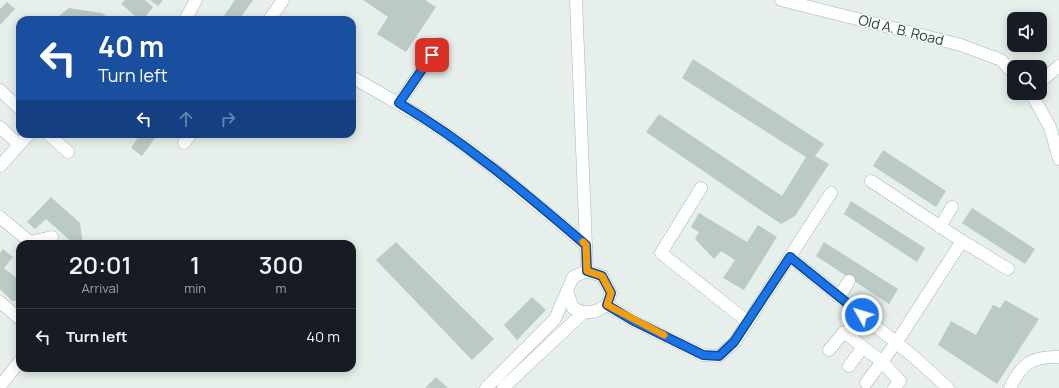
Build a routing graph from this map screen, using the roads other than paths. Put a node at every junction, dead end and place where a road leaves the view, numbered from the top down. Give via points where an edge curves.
1 (196, 0) edge
2 (283, 0) edge
3 (576, 0) edge
4 (781, 0) edge
5 (187, 16) edge
6 (272, 16) edge
7 (440, 44) dead end
8 (1007, 66) edge
9 (1059, 66) edge
10 (1047, 76) edge
11 (356, 79) edge
12 (0, 90) edge
13 (1035, 100) edge
14 (399, 103) junction
15 (16, 104) edge
16 (0, 127) edge
17 (25, 138) edge
18 (52, 138) edge
19 (19, 145) junction
20 (68, 152) dead end
21 (1059, 159) edge
22 (0, 166) edge
23 (871, 181) dead end
24 (701, 188) dead end
25 (831, 193) dead end
26 (952, 207) dead end
27 (0, 218) edge
28 (940, 227) junction
29 (52, 237) dead end
30 (26, 240) edge
31 (41, 240) edge
32 (962, 241) junction
33 (586, 245) junction
34 (790, 257) junction
35 (1008, 269) dead end
36 (587, 271) junction
37 (848, 281) dead end
38 (567, 291) junction
39 (839, 297) junction
40 (0, 302) edge
41 (607, 305) junction
42 (583, 313) junction
43 (16, 316) edge
44 (748, 322) junction
45 (896, 343) junction
46 (863, 347) junction
47 (829, 350) dead end
48 (1059, 357) edge
49 (882, 362) junction
50 (16, 366) edge
51 (849, 366) dead end
52 (866, 383) dead end
53 (0, 386) edge
54 (486, 388) edge
55 (504, 388) edge
56 (894, 388) edge
57 (948, 388) edge
58 (1010, 388) edge

1 - 5 street
2 - 6 street
3 - 33 street
4 - 8 street, Old A. B. Road via 961,45 1001,60
7 - 14 street
9 - 10 street
11 - 14 street
12 - 15 street
13 - 21 street via 1050,127
14 - 33 street via 477,156
16 - 19 street
17 - 19 street
18 - 20 street
19 - 22 street
23 - 28 street
24 - 44 street via 662,253
25 - 34 street
26 - 28 street
27 - 30 street
28 - 32 street
29 - 31 street
32 - 35 street
32 - 45 street
33 - 36 street
34 - 39 street
34 - 44 street
36 - 38 street via 573,277
36 - 41 street via 602,276 611,293
37 - 39 street
38 - 42 street via 573,308
38 - 54 street via 555,319
39 - 45 street
40 - 43 street
41 - 42 street via 596,312
41 - 44 street via 703,355 719,356 734,342
42 - 55 street
45 - 49 street
45 - 57 street
46 - 47 street via 844,332
46 - 49 street
46 - 51 street
48 - 58 street via 1034,359 1024,365
49 - 52 street
49 - 56 street via 900,381
50 - 53 street

